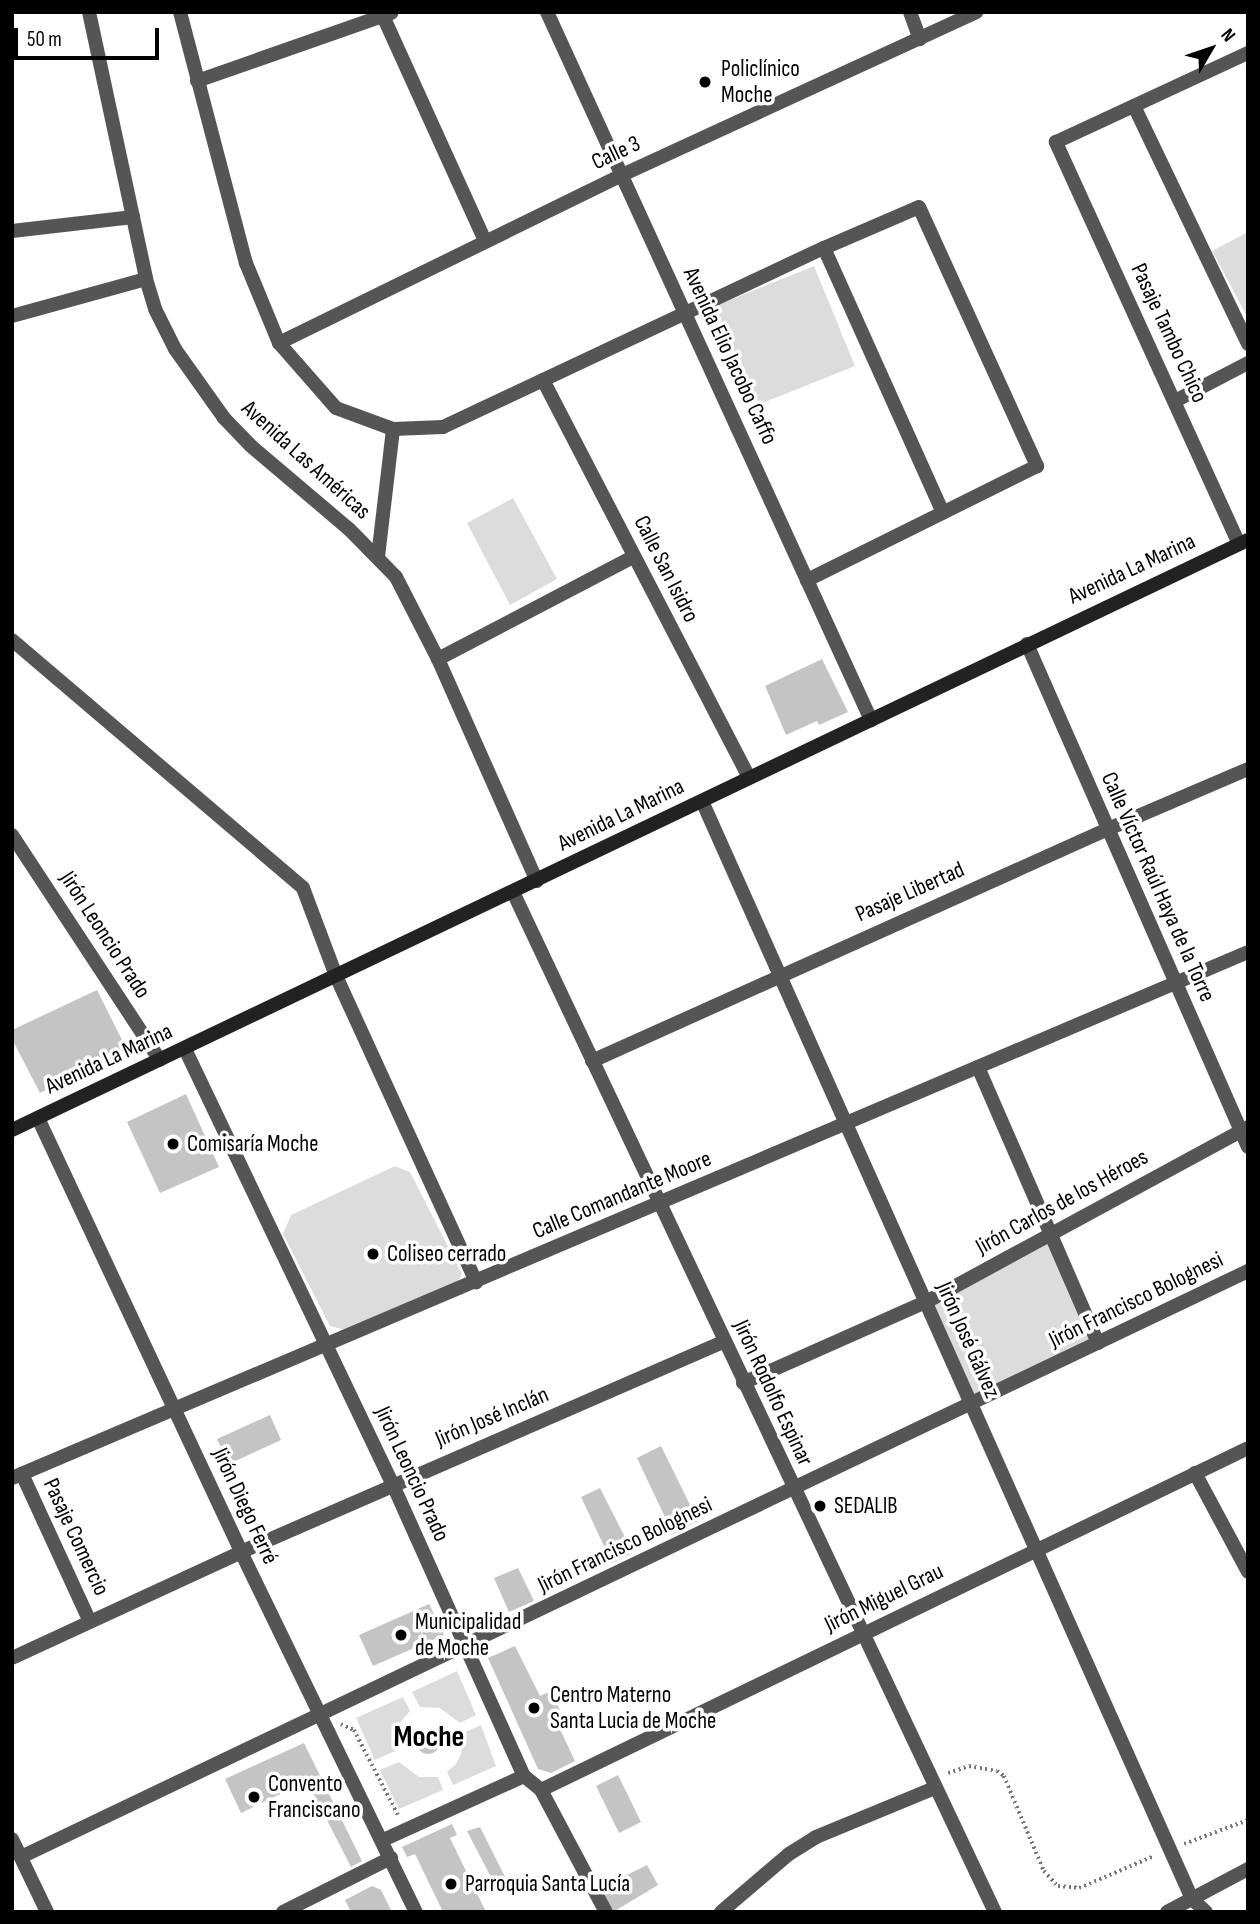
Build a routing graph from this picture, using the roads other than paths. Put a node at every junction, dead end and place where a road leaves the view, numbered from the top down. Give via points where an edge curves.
1 (89, 12) edge
2 (180, 12) edge
3 (547, 12) edge
4 (910, 12) edge
5 (976, 12) edge
6 (388, 14) edge
7 (920, 39) junction
8 (1248, 53) edge
9 (197, 81) junction
10 (1134, 106) junction
11 (622, 175) junction
12 (133, 217) junction
13 (12, 232) edge
14 (485, 241) junction
15 (824, 248) junction
16 (146, 279) junction
17 (686, 314) junction
18 (12, 316) edge
19 (279, 343) junction
20 (1248, 344) edge
21 (1248, 363) edge
22 (543, 380) junction
23 (1175, 401) junction
24 (393, 429) junction
25 (943, 513) junction
26 (1243, 542) edge
27 (378, 557) junction
28 (633, 557) junction
29 (807, 580) junction
30 (12, 640) edge
31 (1027, 644) junction
32 (438, 659) junction
33 (871, 720) junction
34 (1248, 769) edge
35 (749, 778) junction
36 (702, 801) junction
37 (1108, 829) junction
38 (13, 836) edge
39 (537, 881) junction
40 (513, 892) junction
41 (1248, 952) edge
42 (779, 975) junction
43 (336, 976) junction
44 (1175, 981) junction
45 (185, 1049) junction
46 (160, 1060) junction
47 (592, 1061) junction
48 (978, 1068) junction
49 (38, 1118) junction
50 (846, 1124) junction
51 (1244, 1129) edge
52 (12, 1130) edge
53 (1248, 1147) edge
54 (659, 1204) junction
55 (1048, 1234) junction
56 (1248, 1271) edge
57 (476, 1282) junction
58 (926, 1302) junction
59 (723, 1342) junction
60 (1098, 1343) junction
61 (326, 1345) junction
62 (743, 1383) junction
63 (972, 1404) junction
64 (174, 1409) junction
65 (1248, 1448) edge
66 (1195, 1473) junction
67 (17, 1476) edge
68 (393, 1485) junction
69 (793, 1490) junction
70 (1037, 1549) junction
71 (241, 1552) junction
72 (1248, 1572) edge
73 (89, 1620) junction
74 (864, 1633) junction
75 (465, 1648) junction
76 (12, 1658) edge
77 (328, 1717) junction
78 (524, 1776) junction
79 (933, 1784) junction
80 (541, 1790) junction
81 (12, 1839) edge
82 (383, 1840) junction
83 (21, 1857) junction
84 (391, 1858) junction
85 (1248, 1869) edge
86 (1192, 1899) junction
87 (47, 1912) edge
88 (283, 1912) edge
89 (416, 1912) edge
90 (606, 1912) edge
91 (721, 1912) edge
92 (995, 1912) edge
93 (1167, 1912) edge
94 (1206, 1912) edge

1 - 12 street, Avenida Las Américas
2 - 9 street
3 - 11 street, Avenida Elio Jacobo Caffo
4 - 7 street
5 - 7 street, Calle 3
6 - 9 street
6 - 14 street
7 - 11 street, Calle 3
8 - 10 street
9 - 19 street via 246,263
10 - 20 street
10 - 23 street, Pasaje Tambo Chico via 1056,142
11 - 14 street, Calle 3
11 - 17 street, Avenida Elio Jacobo Caffo
12 - 13 street
12 - 16 street, Avenida Las Américas
14 - 19 street, Calle 3
15 - 17 street
15 - 25 street
15 - 25 street via 919,207 1037,466
16 - 18 street
16 - 27 street, Avenida Las Américas via 175,349 224,418
17 - 22 street
17 - 29 street, Avenida Elio Jacobo Caffo
19 - 24 street via 336,408
21 - 23 street
22 - 24 street via 443,427
22 - 28 street, Calle San Isidro
23 - 26 street, Pasaje Tambo Chico
24 - 27 street
25 - 29 street
26 - 31 main road, Avenida La Marina
27 - 32 street, Avenida Las Américas via 396,577
28 - 32 street
28 - 35 street, Calle San Isidro
29 - 33 street, Avenida Elio Jacobo Caffo
30 - 43 street via 303,888
31 - 33 main road, Avenida La Marina
31 - 37 street, Calle Víctor Raúl Haya de la Torre
32 - 39 street, Avenida Las Américas
33 - 35 main road, Avenida La Marina
34 - 37 street, Pasaje Libertad
35 - 36 main road, Avenida La Marina
36 - 39 main road, Avenida La Marina
36 - 42 street, Jirón José Gálvez
37 - 42 street, Pasaje Libertad
37 - 44 street, Calle Víctor Raúl Haya de la Torre
38 - 46 street, Jirón Leoncio Prado
39 - 40 main road, Avenida La Marina
40 - 43 main road, Avenida La Marina
40 - 47 street, Jirón Rodolfo Espinar
41 - 44 street, Calle Comandante Moore
42 - 47 street, Pasaje Libertad
42 - 50 street, Jirón José Gálvez
43 - 45 main road, Avenida La Marina
43 - 57 street
44 - 48 street, Calle Comandante Moore
44 - 51 street, Calle Víctor Raúl Haya de la Torre
45 - 46 main road, Avenida La Marina
45 - 61 street, Jirón Leoncio Prado
46 - 49 main road, Avenida La Marina
47 - 54 street, Jirón Rodolfo Espinar
48 - 50 street, Calle Comandante Moore
48 - 55 street
49 - 52 main road, Avenida La Marina
49 - 64 street, Jirón Diego Ferré
50 - 54 street, Calle Comandante Moore
50 - 58 street, Jirón José Gálvez
51 - 53 street, Calle Víctor Raúl Haya de la Torre
51 - 55 street, Jirón Carlos de los Héroes
54 - 57 street, Calle Comandante Moore
54 - 59 street, Jirón Rodolfo Espinar
55 - 58 street, Jirón Carlos de los Héroes
55 - 60 street
56 - 60 street, Jirón Francisco Bolognesi
57 - 61 street, Calle Comandante Moore
58 - 62 street, Jirón Carlos de los Héroes
58 - 63 street, Jirón José Gálvez
59 - 62 street, Jirón Rodolfo Espinar
59 - 68 street, Jirón José Inclán
60 - 63 street, Jirón Francisco Bolognesi
61 - 64 street, Calle Comandante Moore
61 - 68 street, Jirón Leoncio Prado
62 - 69 street, Jirón Rodolfo Espinar
63 - 69 street, Jirón Francisco Bolognesi
63 - 70 street, Jirón José Gálvez
64 - 67 street, Calle Comandante Moore
64 - 71 street, Jirón Diego Ferré
65 - 66 street, Jirón Miguel Grau
66 - 70 street, Jirón Miguel Grau
66 - 72 street
67 - 73 street, Pasaje Comercio
68 - 71 street, Jirón José Inclán
68 - 75 street, Jirón Leoncio Prado
69 - 74 street, Jirón Rodolfo Espinar
69 - 75 street, Jirón Francisco Bolognesi
70 - 74 street, Jirón Miguel Grau
70 - 86 street, Jirón José Gálvez
71 - 73 street, Jirón José Inclán
71 - 77 street, Jirón Diego Ferré
73 - 76 street, Jirón José Inclán
74 - 79 street, Jirón Rodolfo Espinar
74 - 80 street, Jirón Miguel Grau
75 - 77 street, Jirón Francisco Bolognesi
75 - 78 street, Jirón Leoncio Prado
77 - 82 street, Jirón Diego Ferré
77 - 83 street, Jirón Francisco Bolognesi
78 - 80 street, Jirón Leoncio Prado
78 - 82 street
79 - 91 street via 918,1795 816,1837
79 - 92 street, Jirón Rodolfo Espinar
80 - 90 street, Jirón Leoncio Prado
81 - 83 street
82 - 84 street, Jirón Diego Ferré
83 - 87 street
84 - 88 street
84 - 89 street, Jirón Diego Ferré
85 - 86 street
86 - 93 street
86 - 94 street

